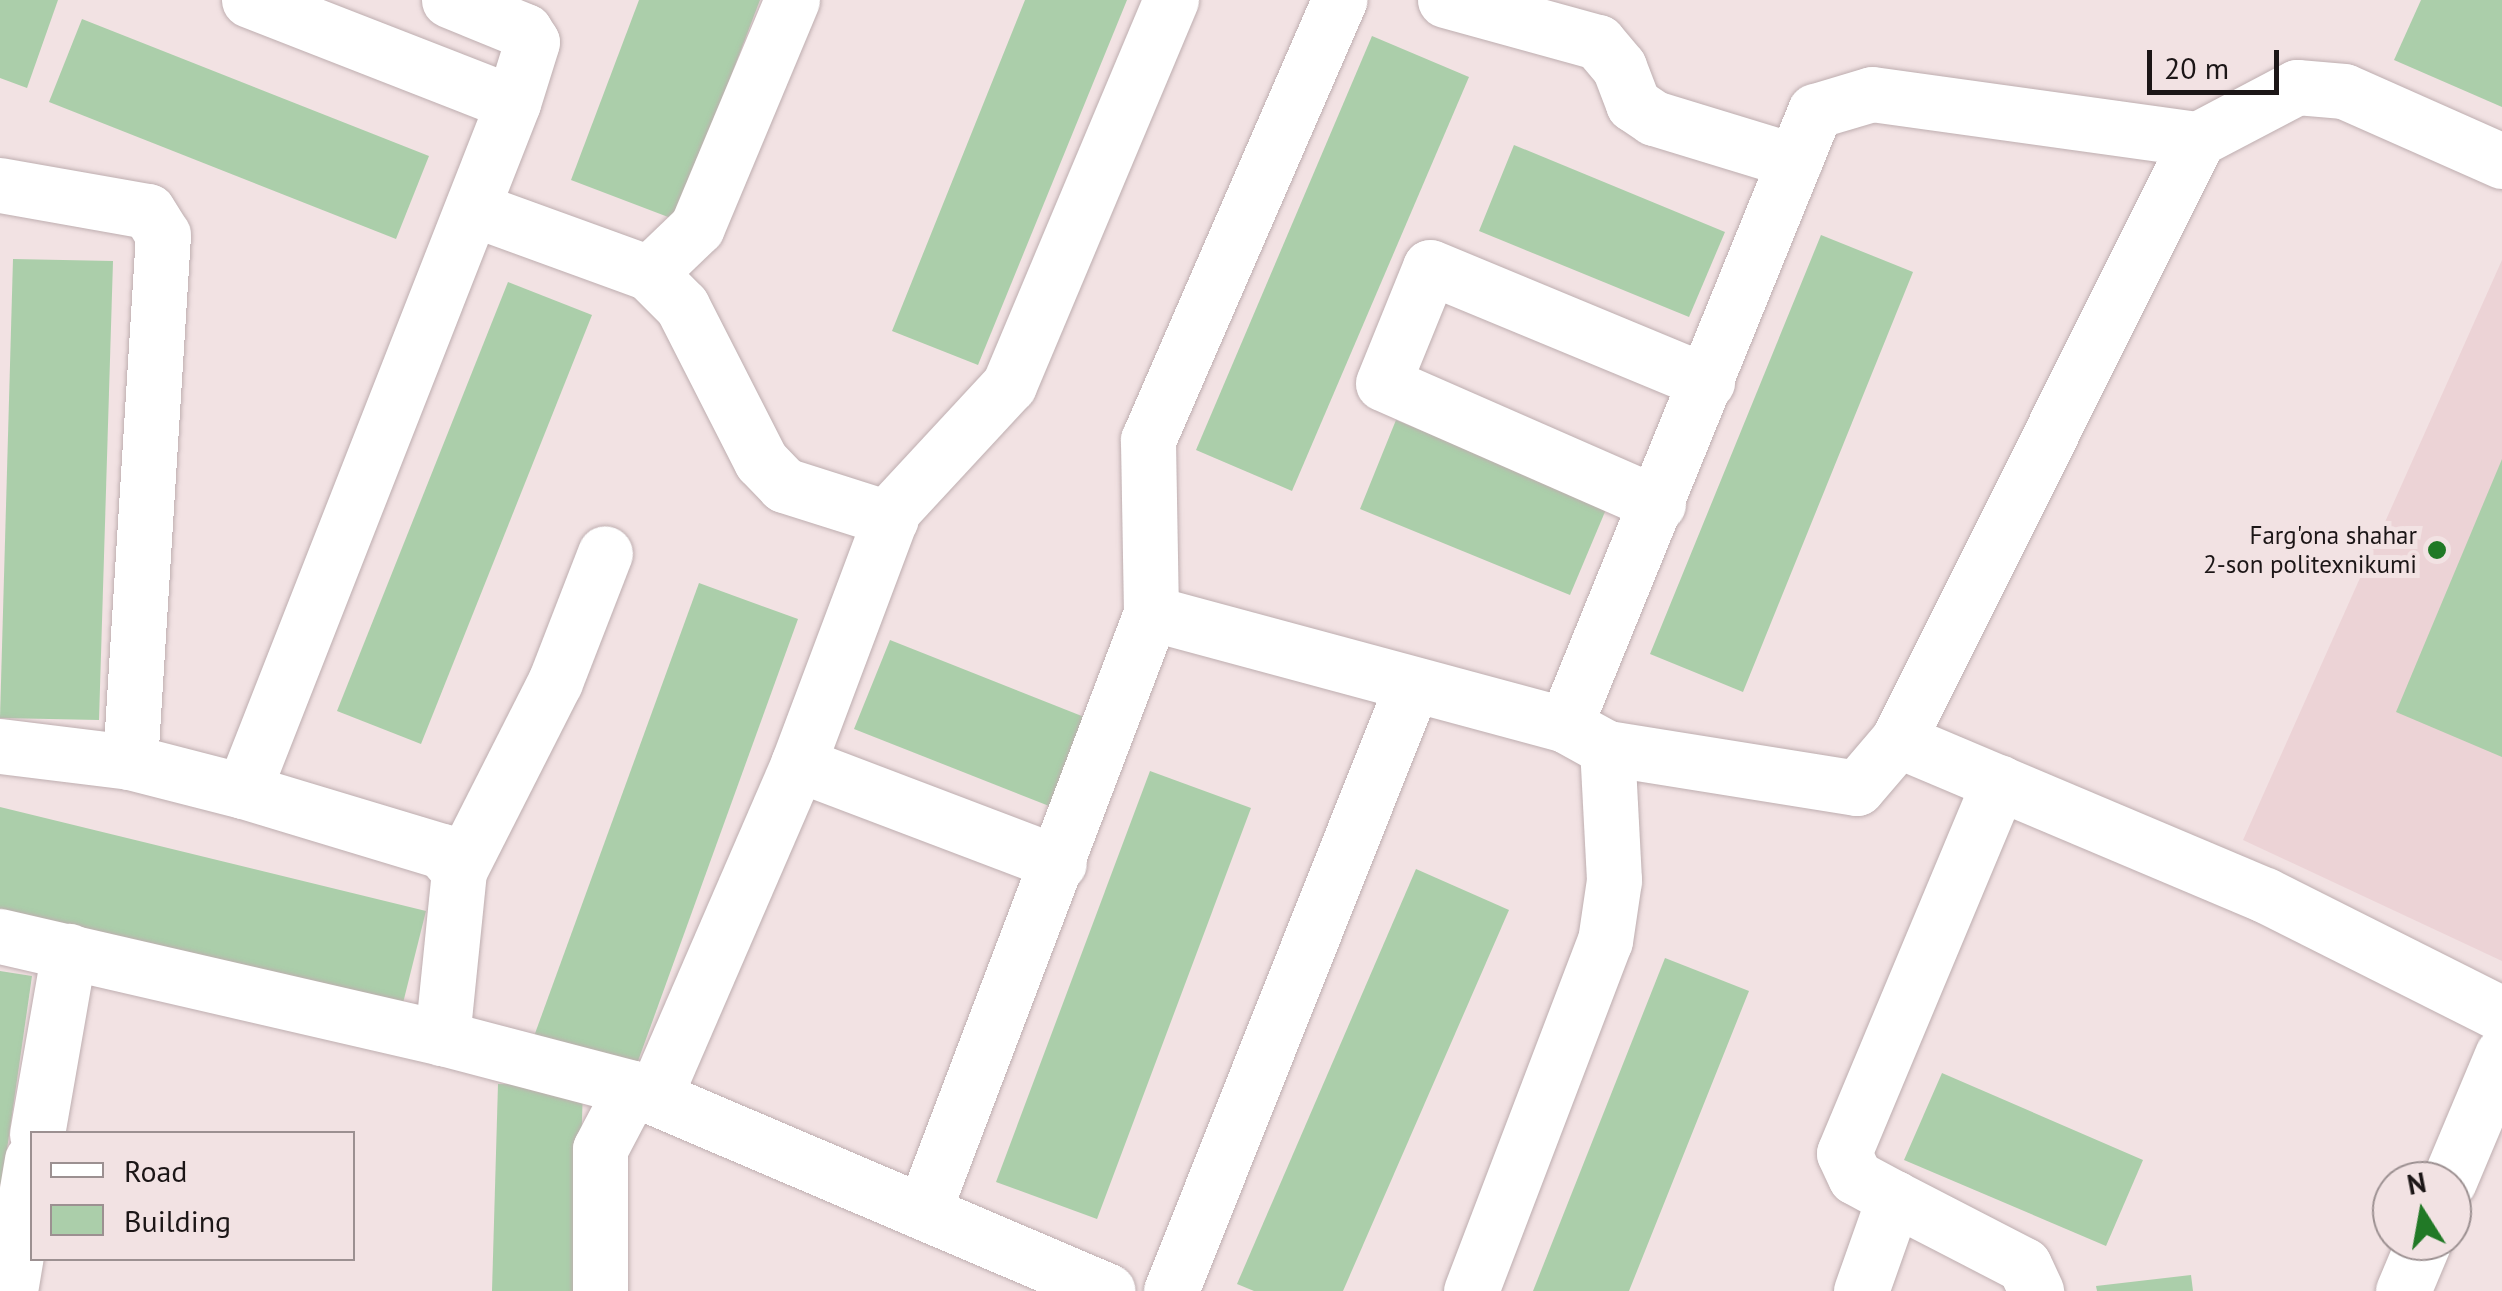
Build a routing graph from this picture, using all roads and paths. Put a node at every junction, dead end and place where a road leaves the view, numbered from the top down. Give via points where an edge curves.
1 (249, 0) edge
2 (448, 0) edge
3 (792, 0) edge
4 (1171, 0) edge
5 (1339, 0) edge
6 (1445, 0) edge
7 (513, 103) junction
8 (2198, 140) junction
9 (1795, 160) junction
10 (2502, 160) edge
11 (0, 185) edge
12 (473, 208) junction
13 (649, 273) junction
14 (1707, 382) junction
15 (1658, 504) junction
16 (890, 519) junction
17 (605, 553) dead end
18 (1151, 613) junction
19 (1412, 686) junction
20 (1586, 737) junction
21 (1898, 740) junction
22 (0, 746) edge
23 (130, 762) junction
24 (798, 764) junction
25 (2000, 782) junction
26 (244, 791) junction
27 (1059, 863) junction
28 (459, 871) junction
29 (0, 936) edge
30 (68, 951) junction
31 (2502, 1014) edge
32 (442, 1038) junction
33 (2502, 1055) edge
34 (643, 1093) junction
35 (38, 1131) edge
36 (2457, 1161) edge
37 (30, 1172) edge
38 (1894, 1198) junction
39 (924, 1212) junction
40 (2415, 1261) edge
41 (10, 1291) edge
42 (600, 1291) edge
43 (1108, 1291) edge
44 (1171, 1291) edge
45 (1471, 1291) edge
46 (1861, 1291) edge
47 (2036, 1291) edge
48 (2402, 1291) edge

1 - 7 street
2 - 7 street via 525,31 532,42
3 - 13 street via 696,227
4 - 16 street via 1009,386
5 - 18 street via 1148,440
6 - 9 street via 1598,42 1618,67 1633,104 1654,118
7 - 12 street
8 - 9 street via 1872,94 1815,110
8 - 10 street via 2298,88 2344,91
8 - 21 street
9 - 14 street
11 - 23 street via 148,211 163,234
12 - 13 street
12 - 26 street
13 - 16 street via 682,306 761,460 784,485
14 - 15 street
14 - 15 street via 1430,267 1383,383
15 - 20 street
16 - 24 street
17 - 28 street via 555,682
18 - 19 street
18 - 27 street
19 - 20 street
19 - 44 street
20 - 21 street via 1857,788
20 - 45 street via 1614,880 1605,941
21 - 25 street
22 - 23 street
23 - 26 street
24 - 27 street
24 - 34 street
25 - 31 street via 2266,895
25 - 38 street via 1844,1153 1856,1177
26 - 28 street via 442,850
27 - 39 street
28 - 32 street
29 - 30 street
30 - 32 street
30 - 35 street
32 - 34 street
33 - 36 street
34 - 39 street
34 - 42 street via 600,1150
37 - 41 street
38 - 46 street
38 - 47 street via 2024,1265
39 - 43 street
40 - 48 street

